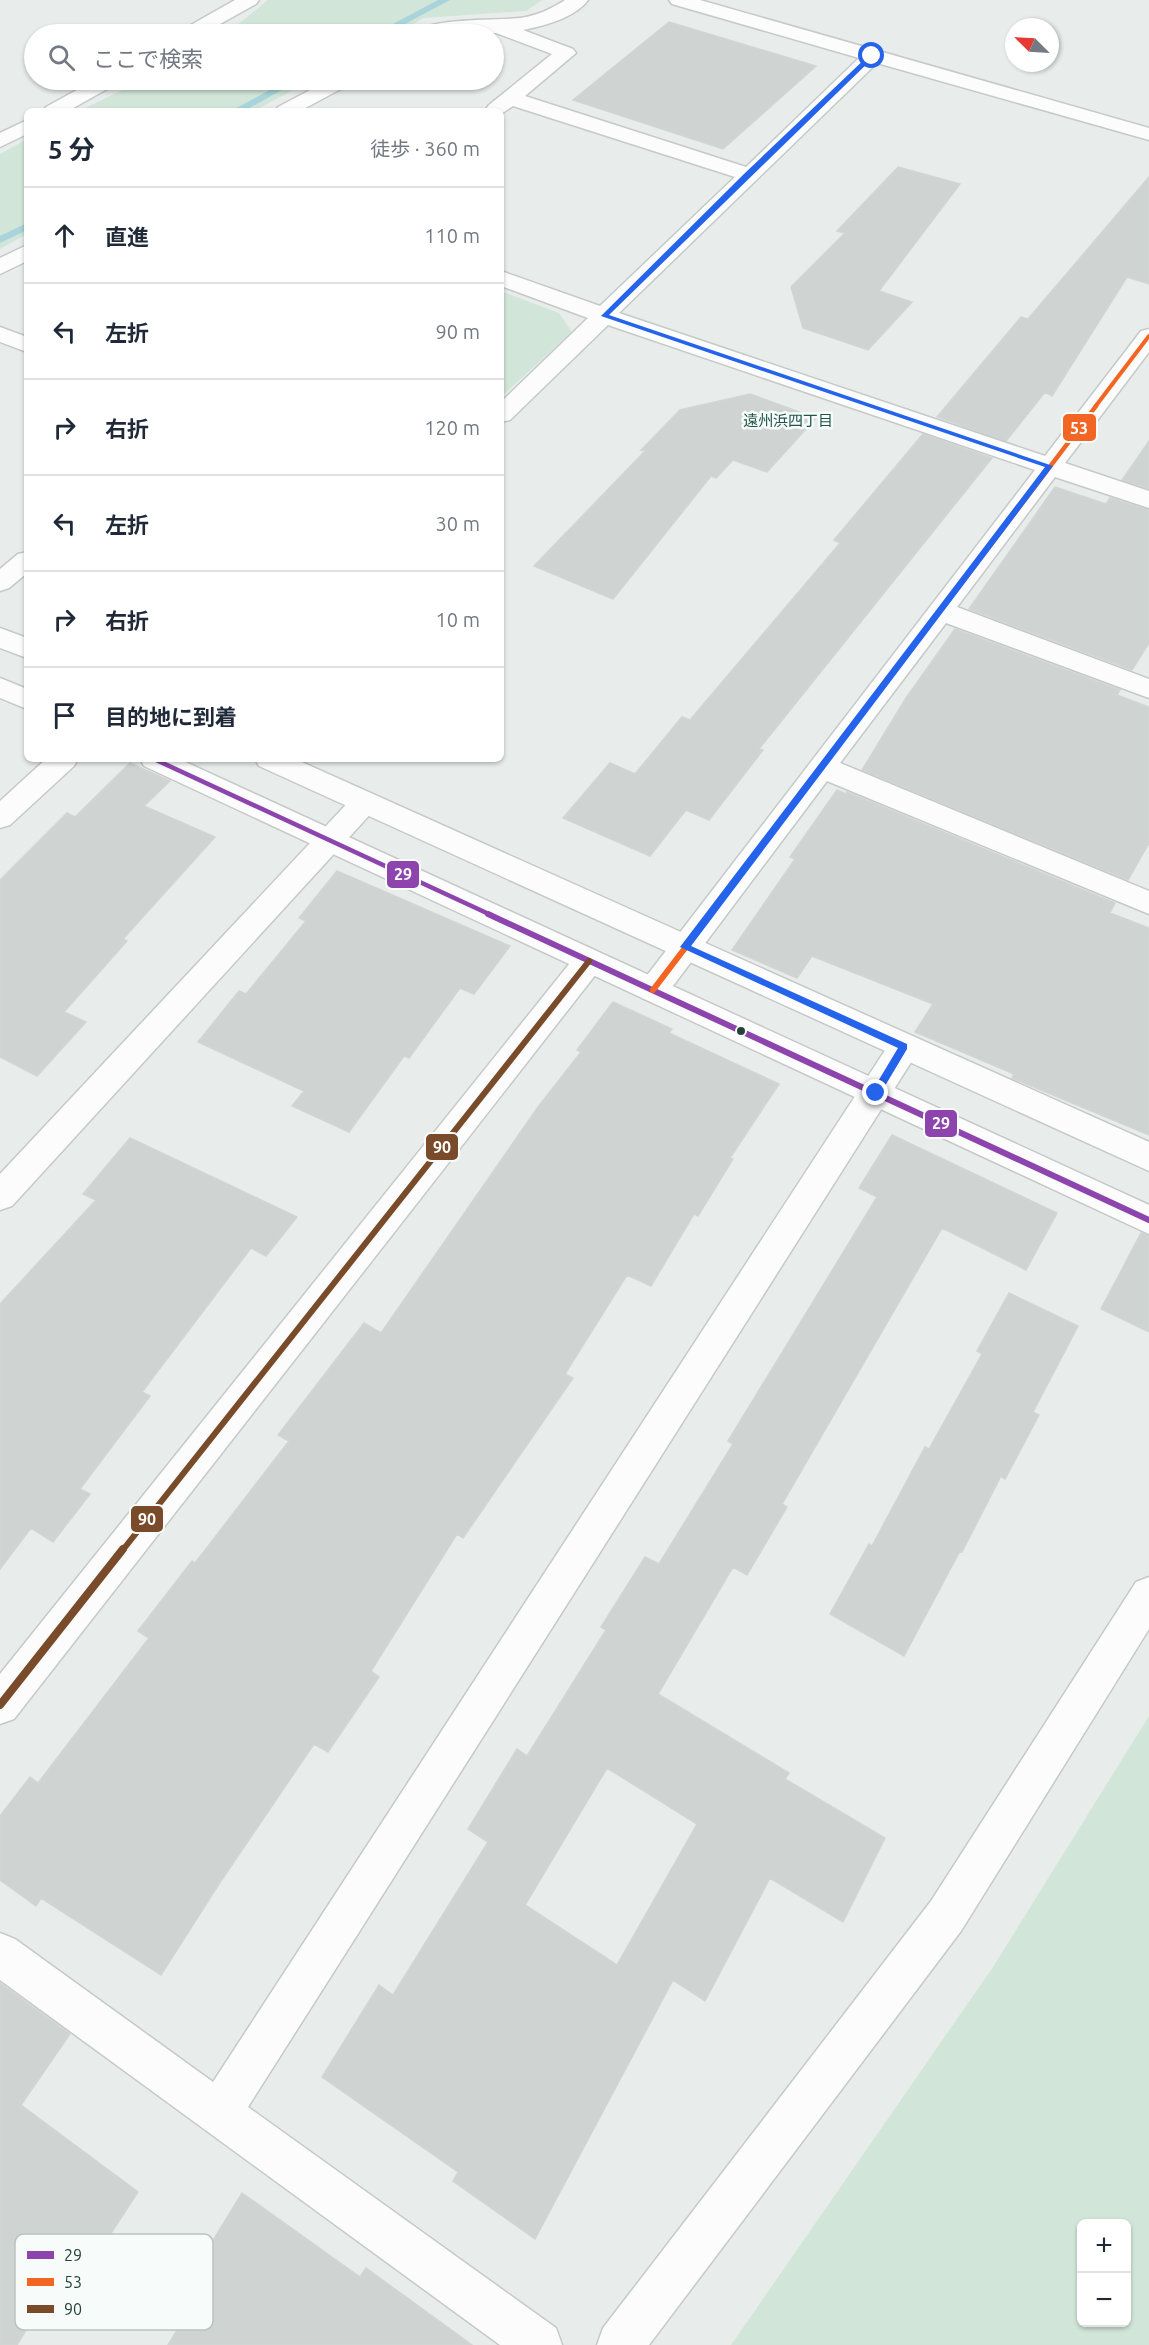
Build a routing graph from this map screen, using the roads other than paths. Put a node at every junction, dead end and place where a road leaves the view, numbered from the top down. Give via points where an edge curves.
1 (249, 0) edge
2 (578, 0) edge
3 (679, 0) edge
4 (207, 24) edge
5 (504, 27) edge
6 (504, 29) edge
7 (872, 56) junction
8 (91, 90) edge
9 (324, 90) edge
10 (510, 98) junction
11 (58, 108) edge
12 (291, 108) edge
13 (497, 108) edge
14 (24, 128) edge
15 (1149, 134) edge
16 (0, 141) edge
17 (747, 174) junction
18 (24, 254) edge
19 (0, 267) edge
20 (504, 279) edge
21 (605, 316) junction
22 (0, 334) edge
23 (1149, 336) edge
24 (24, 344) edge
25 (504, 412) edge
26 (1050, 466) junction
27 (1149, 500) edge
28 (24, 562) edge
29 (0, 582) edge
30 (941, 611) junction
31 (0, 637) edge
32 (24, 648) edge
33 (0, 687) edge
34 (1149, 689) edge
35 (24, 699) edge
36 (61, 762) edge
37 (160, 762) edge
38 (276, 762) edge
39 (822, 766) junction
40 (365, 802) junction
41 (0, 818) edge
42 (329, 840) junction
43 (1149, 903) edge
44 (685, 947) junction
45 (589, 961) junction
46 (653, 990) junction
47 (904, 1047) junction
48 (876, 1093) junction
49 (1149, 1158) edge
50 (0, 1196) edge
51 (1149, 1220) edge
52 (1149, 1595) edge
53 (0, 1705) edge
54 (0, 1954) edge
55 (219, 2113) junction
56 (539, 2345) edge
57 (620, 2345) edge

1 - 4 street
2 - 5 street via 540,21
3 - 7 street
6 - 10 street via 566,53
7 - 15 street
7 - 17 street
8 - 11 street
9 - 12 street
10 - 13 street
10 - 17 street
14 - 16 street
17 - 21 street
18 - 19 street
20 - 21 street
21 - 25 street
21 - 26 street
22 - 24 street
23 - 26 street
26 - 27 street
26 - 30 street
28 - 29 street
30 - 34 street
30 - 39 street
31 - 32 street
33 - 35 street
36 - 41 street
37 - 42 street
38 - 40 street
39 - 43 street
39 - 44 street
40 - 42 street
40 - 44 street
42 - 45 street
42 - 50 street
44 - 46 street
44 - 47 street
45 - 46 street
45 - 53 street
46 - 48 street
47 - 48 street
47 - 49 street
48 - 51 street
48 - 55 street
52 - 57 street via 946,1916
54 - 55 street
55 - 56 street

